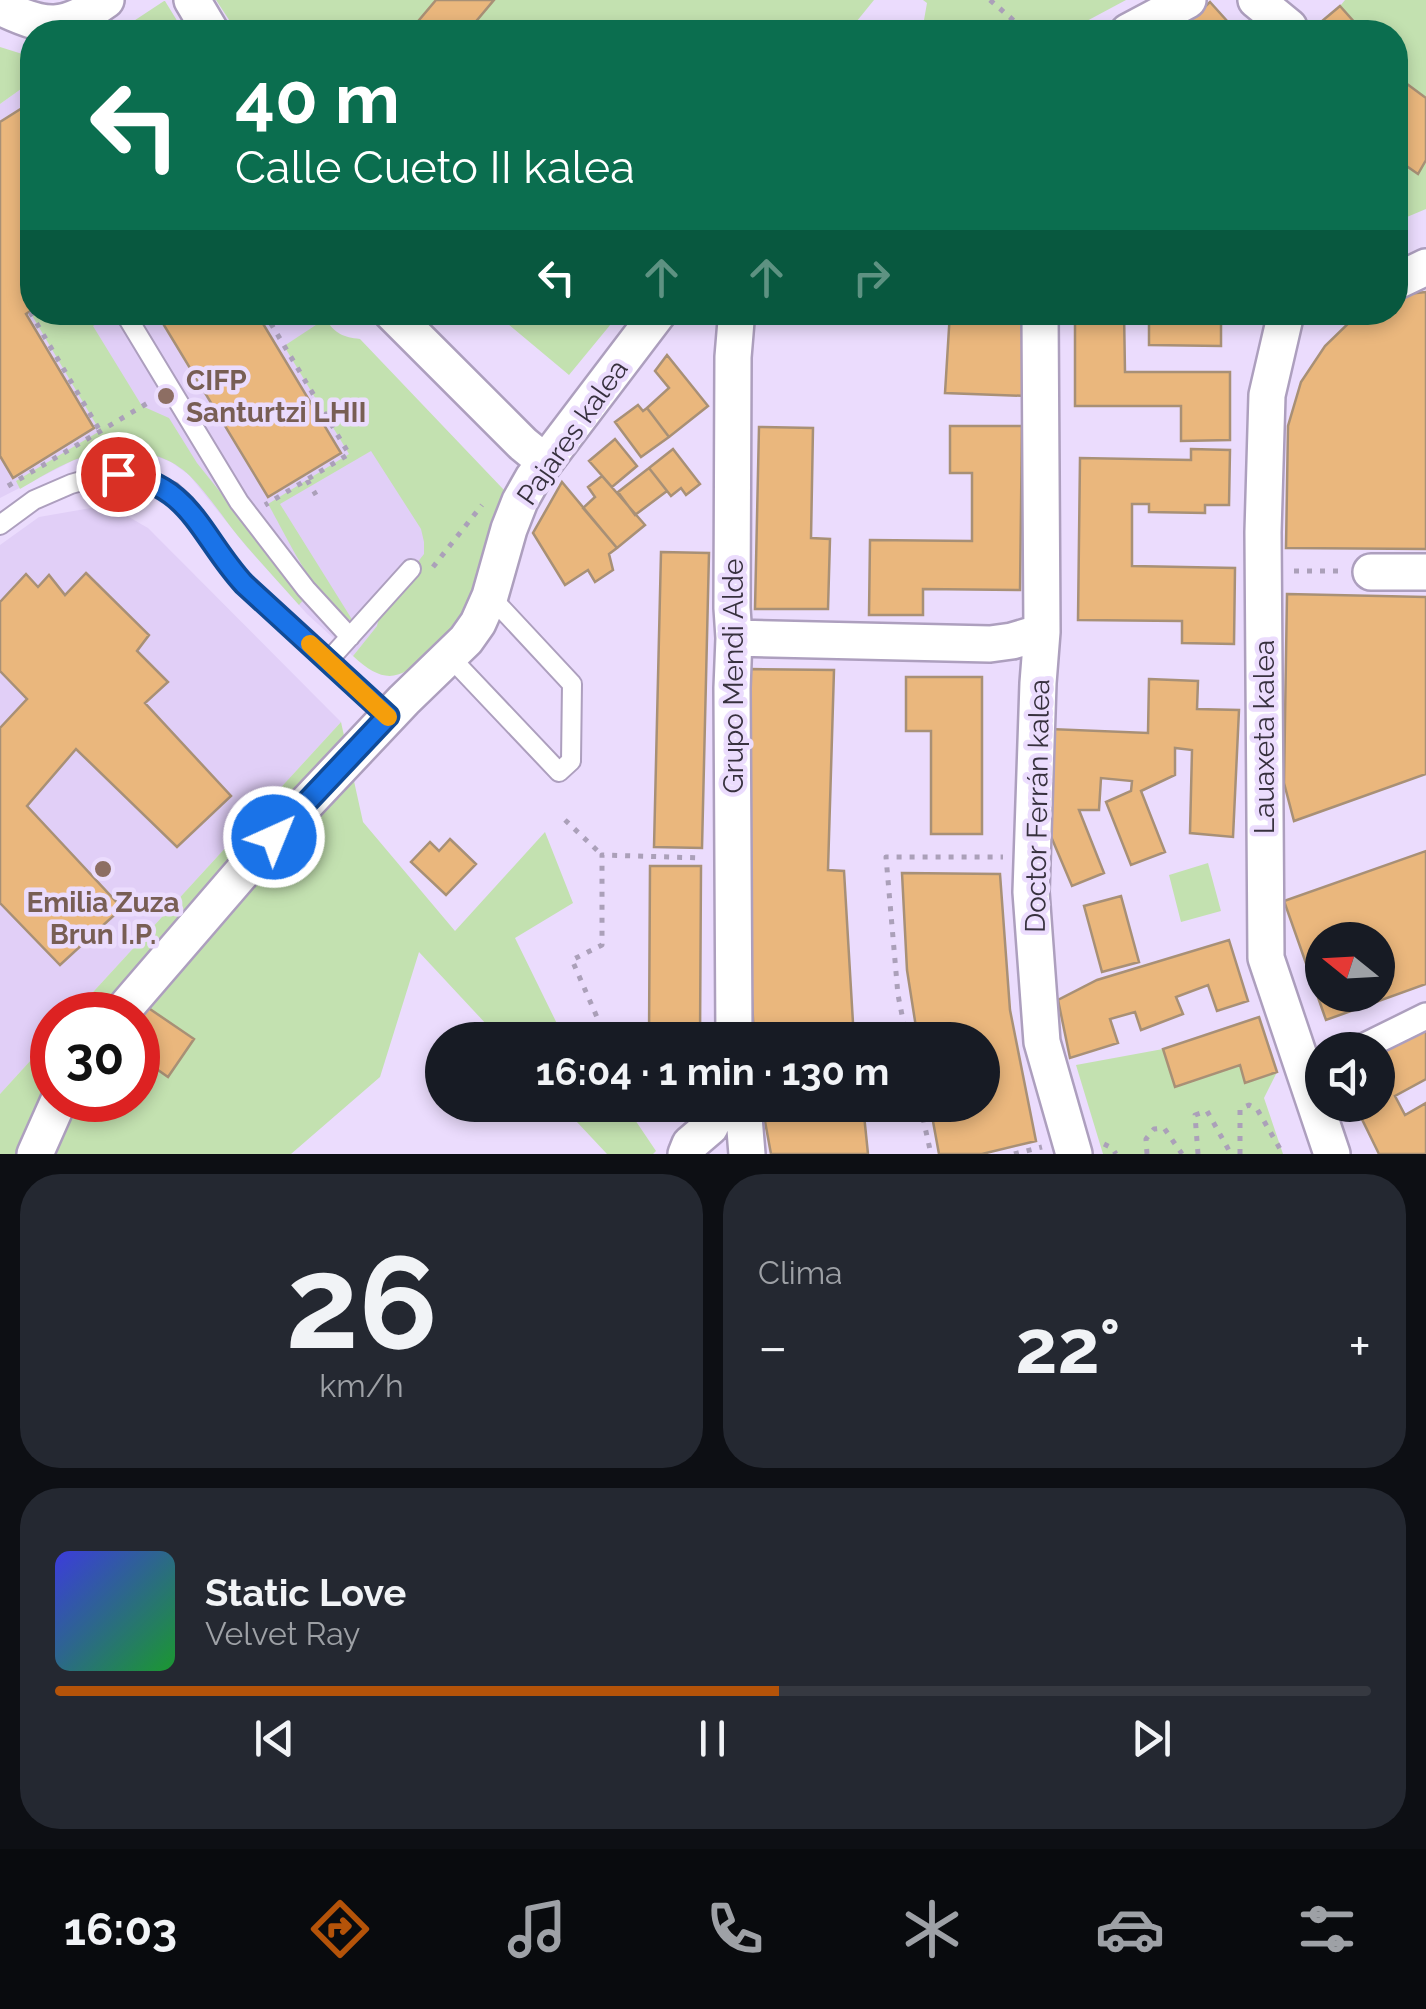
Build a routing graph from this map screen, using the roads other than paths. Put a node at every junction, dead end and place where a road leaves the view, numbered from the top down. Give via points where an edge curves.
1 (106, 0) edge
2 (1188, 0) edge
3 (1256, 0) edge
4 (0, 7) edge
5 (29, 20) edge
6 (73, 20) edge
7 (1150, 20) edge
8 (1280, 20) edge
9 (132, 325) edge
10 (404, 325) edge
11 (649, 325) edge
12 (736, 325) edge
13 (1040, 325) edge
14 (1283, 325) edge
15 (544, 462) junction
16 (0, 525) edge
17 (410, 569) dead end
18 (1371, 572) road end
19 (1426, 572) edge
20 (490, 596) junction
21 (1042, 632) junction
22 (350, 637) junction
23 (734, 638) junction
24 (450, 657) junction
25 (328, 661) junction
26 (388, 716) junction
27 (140, 992) edge
28 (1426, 1016) edge
29 (734, 1022) edge
30 (1390, 1032) edge
31 (49, 1122) edge
32 (712, 1122) edge
33 (744, 1122) edge
34 (1074, 1147) edge
35 (34, 1154) edge
36 (686, 1154) edge
37 (747, 1154) edge
38 (1332, 1154) edge

1 - 6 street
2 - 7 street
3 - 8 street
4 - 5 street
9 - 22 lane via 238,502
10 - 15 street
11 - 15 street, Pajares kalea
12 - 23 street, Grupo Mendi Alde
13 - 21 street, Doctor Ferrán kalea
14 - 38 street, Lauaxeta kalea via 1267,395 1266,958
15 - 20 street, Pajares kalea via 520,500
16 - 25 lane via 34,500 92,478 118,474 155,483 185,504 228,566
17 - 22 lane
18 - 19 street
20 - 24 street, Pajares kalea
20 - 24 lane via 572,684 571,761 559,772
21 - 23 street via 990,644
21 - 34 street, Doctor Ferrán kalea via 1031,892 1042,1042
22 - 25 lane
23 - 29 street, Grupo Mendi Alde
24 - 26 street, Pajares kalea
25 - 26 lane
26 - 27 street, Pajares kalea
28 - 30 street
31 - 35 street
32 - 36 street
33 - 37 street

